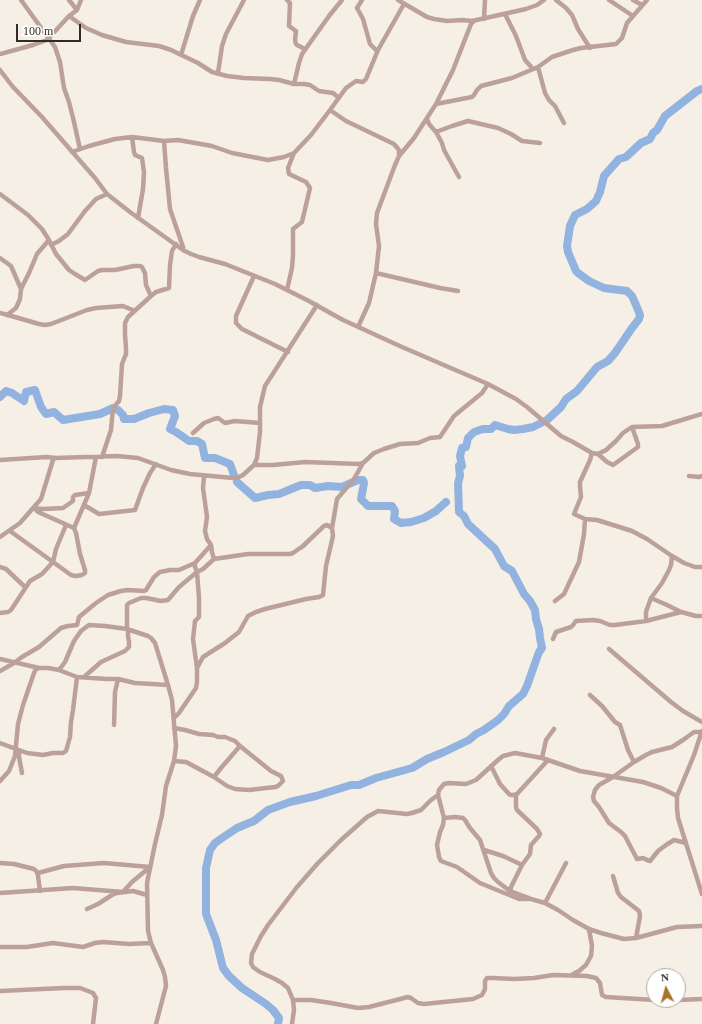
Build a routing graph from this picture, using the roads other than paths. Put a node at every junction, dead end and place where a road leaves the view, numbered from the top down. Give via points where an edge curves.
1 (21, 0) edge
2 (69, 0) edge
3 (81, 0) edge
4 (200, 0) edge
5 (244, 0) edge
6 (287, 0) edge
7 (342, 0) edge
8 (362, 0) edge
9 (398, 0) edge
10 (485, 0) edge
11 (535, 0) edge
12 (544, 0) edge
13 (556, 0) edge
14 (609, 0) edge
15 (633, 0) edge
16 (646, 0) edge
17 (404, 4) junction
18 (642, 5) junction
19 (535, 6) junction
20 (77, 10) junction
21 (505, 14) junction
22 (69, 16) junction
23 (633, 16) junction
24 (484, 19) junction
25 (465, 20) junction
26 (474, 21) junction
27 (468, 31) junction
28 (50, 38) junction
29 (590, 48) junction
30 (306, 49) junction
31 (377, 51) junction
32 (0, 54) edge
33 (181, 55) junction
34 (535, 68) junction
35 (0, 70) edge
36 (218, 73) junction
37 (294, 84) junction
38 (339, 98) junction
39 (436, 104) junction
40 (330, 110) junction
41 (427, 119) junction
42 (564, 123) dead end
43 (436, 132) junction
44 (132, 137) junction
45 (164, 141) junction
46 (540, 143) dead end
47 (80, 149) junction
48 (72, 152) junction
49 (294, 153) junction
50 (399, 156) junction
51 (459, 177) dead end
52 (0, 194) edge
53 (107, 194) junction
54 (138, 218) junction
55 (50, 243) junction
56 (176, 244) junction
57 (184, 250) junction
58 (0, 258) edge
59 (376, 273) junction
60 (254, 276) junction
61 (21, 289) junction
62 (287, 290) junction
63 (458, 291) dead end
64 (151, 296) junction
65 (317, 305) junction
66 (135, 311) junction
67 (0, 313) edge
68 (7, 315) junction
69 (358, 327) junction
70 (288, 352) junction
71 (488, 384) junction
72 (702, 414) edge
73 (260, 423) junction
74 (632, 426) junction
75 (193, 433) dead end
76 (592, 453) junction
77 (598, 454) junction
78 (96, 457) junction
79 (102, 457) junction
80 (55, 458) junction
81 (0, 460) edge
82 (362, 463) junction
83 (156, 464) junction
84 (254, 465) junction
85 (204, 476) junction
86 (689, 476) dead end
87 (702, 476) edge
88 (89, 493) junction
89 (84, 505) junction
90 (34, 508) junction
91 (585, 519) junction
92 (66, 525) junction
93 (74, 528) junction
94 (332, 528) junction
95 (10, 531) junction
96 (0, 537) edge
97 (211, 545) junction
98 (672, 556) junction
99 (214, 559) junction
100 (53, 562) junction
101 (195, 563) junction
102 (0, 567) edge
103 (702, 567) edge
104 (197, 572) junction
105 (25, 587) junction
106 (651, 598) junction
107 (555, 601) dead end
108 (681, 612) junction
109 (0, 613) edge
110 (702, 616) edge
111 (646, 622) junction
112 (128, 629) junction
113 (553, 639) dead end
114 (609, 649) dead end
115 (0, 660) edge
116 (14, 663) junction
117 (39, 668) junction
118 (197, 668) junction
119 (0, 670) edge
120 (59, 670) junction
121 (77, 677) junction
122 (84, 677) junction
123 (118, 679) junction
124 (168, 685) junction
125 (590, 695) dead end
126 (174, 718) junction
127 (702, 722) edge
128 (114, 725) dead end
129 (174, 728) junction
130 (554, 729) dead end
131 (702, 731) edge
132 (700, 742) edge
133 (0, 743) edge
134 (240, 746) junction
135 (17, 749) junction
136 (542, 758) junction
137 (548, 760) junction
138 (174, 761) junction
139 (634, 762) junction
140 (491, 766) junction
141 (22, 773) dead end
142 (214, 777) junction
143 (613, 777) junction
144 (0, 781) edge
145 (438, 795) junction
146 (516, 795) junction
147 (677, 796) junction
148 (444, 818) junction
149 (686, 843) junction
150 (484, 850) junction
151 (0, 863) edge
152 (566, 863) dead end
153 (522, 865) junction
154 (150, 867) junction
155 (38, 873) junction
156 (613, 876) dead end
157 (40, 891) junction
158 (123, 892) junction
159 (0, 893) edge
160 (510, 893) junction
161 (702, 894) edge
162 (147, 895) junction
163 (545, 903) junction
164 (87, 909) dead end
165 (702, 926) edge
166 (589, 929) junction
167 (636, 938) junction
168 (151, 943) junction
169 (0, 947) edge
170 (586, 965) junction
171 (571, 975) junction
172 (587, 976) junction
173 (0, 991) edge
174 (702, 999) edge
175 (293, 1000) junction
176 (646, 1000) edge
177 (686, 1000) edge
178 (93, 1024) edge
179 (156, 1024) edge
180 (292, 1024) edge

1 - 28 street
2 - 20 street
3 - 20 street
4 - 33 street
5 - 36 street via 226,34
6 - 30 street via 290,3 289,26 296,31 296,44
7 - 30 street
8 - 31 street via 357,8 370,44
9 - 17 street
10 - 24 street
11 - 19 street
12 - 19 street
13 - 29 street via 572,14
14 - 23 street
15 - 18 street
16 - 18 street
17 - 25 street via 434,19
17 - 31 street
18 - 23 street
19 - 21 street
20 - 22 street
21 - 24 street
21 - 34 street via 525,60
22 - 28 street
22 - 33 street via 86,28 109,38 159,46
23 - 29 street via 618,42
24 - 26 street
25 - 26 street
25 - 27 street
26 - 27 street
27 - 39 street
28 - 32 street
28 - 47 street via 58,54
29 - 34 street via 581,48 552,57
30 - 37 street via 302,54
31 - 38 street via 366,79 350,84
33 - 36 street
34 - 39 street via 512,78 481,86 472,97
34 - 42 street via 545,93
35 - 48 street
36 - 37 street
37 - 38 street via 310,85
38 - 40 street
39 - 41 street
40 - 49 street
40 - 50 street via 346,121 394,144 399,150
41 - 43 street
41 - 50 street
43 - 46 street via 468,121 498,128 522,141
43 - 51 street
44 - 45 street
44 - 47 street
44 - 54 street via 135,155 142,158 144,172
45 - 49 street via 196,143 268,160
45 - 57 street via 170,209
47 - 48 street
48 - 53 street
49 - 62 street via 288,168 289,174 306,182 310,188 302,222 293,229 292,268
50 - 59 street via 377,212 379,246
52 - 55 street via 28,215 42,229
53 - 54 street
53 - 55 street via 96,199 68,234 59,241
54 - 56 street
55 - 61 street via 37,254
55 - 64 street via 69,270 85,280 102,270 142,267
56 - 57 street
56 - 64 street via 170,265 170,288
57 - 60 street
58 - 61 street via 11,266
59 - 63 street
59 - 69 street via 369,303
60 - 62 street
60 - 70 street via 236,316 236,323 242,329
61 - 68 street via 16,308
62 - 65 street
64 - 66 street
65 - 69 street
65 - 70 street
66 - 68 street via 123,306 96,308 45,325
66 - 79 street via 125,323 126,354 122,364 120,396 113,408 111,430
67 - 68 street
69 - 71 street
70 - 73 street via 265,386 260,407
71 - 76 street via 516,399 561,436
71 - 82 street via 482,393 454,416 440,438 384,449
72 - 74 street via 662,426
73 - 75 street via 225,423 218,418 204,423
73 - 84 street via 258,452
74 - 77 street
74 - 77 street via 638,447 613,464
76 - 77 street
76 - 91 street via 580,482 581,497 574,514
78 - 79 street
78 - 80 street
78 - 88 street
79 - 83 street via 138,458
80 - 81 street
80 - 90 street via 41,498
82 - 84 street via 305,462
82 - 94 street via 354,479 337,499
83 - 85 street via 171,470
83 - 89 street via 135,510 99,514
84 - 85 street via 237,478
85 - 97 street via 207,517 205,531
86 - 87 street
88 - 89 street
88 - 90 street via 75,495 73,501 63,508
89 - 93 street
90 - 92 street
90 - 95 street
91 - 98 street via 632,531
91 - 107 street via 579,562 564,594
92 - 93 street
92 - 100 street
93 - 100 street via 85,573 72,575
94 - 99 street via 324,526 302,547 290,554 248,554
94 - 118 street via 334,536 326,566 323,595 265,609 248,616 239,632 203,657
95 - 96 street
95 - 100 street
97 - 99 street
97 - 101 street
98 - 103 street via 684,563
98 - 106 street via 669,570
99 - 104 street
100 - 105 street
101 - 104 street
101 - 116 street via 179,570 160,572 144,591 121,590 108,595 79,617 77,625 61,628 39,648
102 - 105 street
104 - 112 street via 168,600 141,598 129,603
104 - 118 street via 199,617 195,621 193,639
105 - 109 street via 11,610
106 - 108 street
106 - 111 street via 646,612
108 - 110 street
108 - 111 street
111 - 113 street via 615,625 600,621 576,621 571,627 556,632
112 - 120 street via 89,625 77,635
112 - 122 street via 129,648 101,662
112 - 124 street via 148,636 155,643
114 - 127 street via 671,702
115 - 116 street
116 - 117 street
116 - 119 street
117 - 120 street
117 - 135 street via 34,673 23,705 18,724
118 - 126 street via 196,688
120 - 121 street
121 - 122 street
121 - 135 street via 66,751 43,755
122 - 123 street
123 - 124 street
123 - 128 street
124 - 126 street
125 - 139 street via 620,725
126 - 129 street
129 - 134 street via 225,737
129 - 138 street
130 - 136 street via 546,740
131 - 132 street
131 - 139 street via 694,732 672,747 652,752
132 - 147 street
133 - 135 street
134 - 142 street
134 - 142 street via 281,776 282,782 275,787 240,790
135 - 141 street
135 - 144 street via 9,771
136 - 137 street
136 - 140 street via 515,753 503,756
137 - 143 street via 580,771
137 - 146 street
138 - 142 street via 186,762
138 - 154 street via 166,786
139 - 143 street
140 - 145 street via 476,780 466,784 444,784
140 - 146 street via 500,784 511,795
143 - 147 street via 652,784
143 - 149 street via 599,786 594,793 594,801 609,823 625,836 636,858 650,861 658,851 672,841
145 - 148 street
145 - 175 street via 421,810 412,813 382,811 367,817 318,863 260,936 252,954 253,967 282,983 288,988
146 - 153 street via 517,810 540,834 531,845 530,854
147 - 149 street via 678,813
148 - 150 street via 463,818 480,840
148 - 160 street via 437,845 441,861 457,867 488,887
149 - 161 street
150 - 153 street
150 - 160 street via 494,878
151 - 155 street via 34,868
152 - 163 street
153 - 160 street
154 - 155 street via 104,863 64,866
154 - 158 street
154 - 162 street
155 - 157 street
156 - 167 street via 621,898 638,911 640,916
157 - 158 street via 73,888
157 - 159 street
158 - 162 street via 133,891
158 - 164 street
160 - 163 street via 519,899
162 - 168 street via 148,932
163 - 166 street
165 - 167 street via 677,927
166 - 167 street via 624,939
166 - 170 street via 592,952
168 - 169 street via 103,942 83,947 53,943 27,947
168 - 179 street via 163,970 166,986
170 - 171 street
170 - 172 street
171 - 172 street
171 - 175 street via 486,978 484,992 478,997 424,1004 408,998 358,1008 311,1000
172 - 176 street via 598,980 602,995 606,997
173 - 178 street via 64,988 88,990 96,998
174 - 177 street
175 - 180 street

